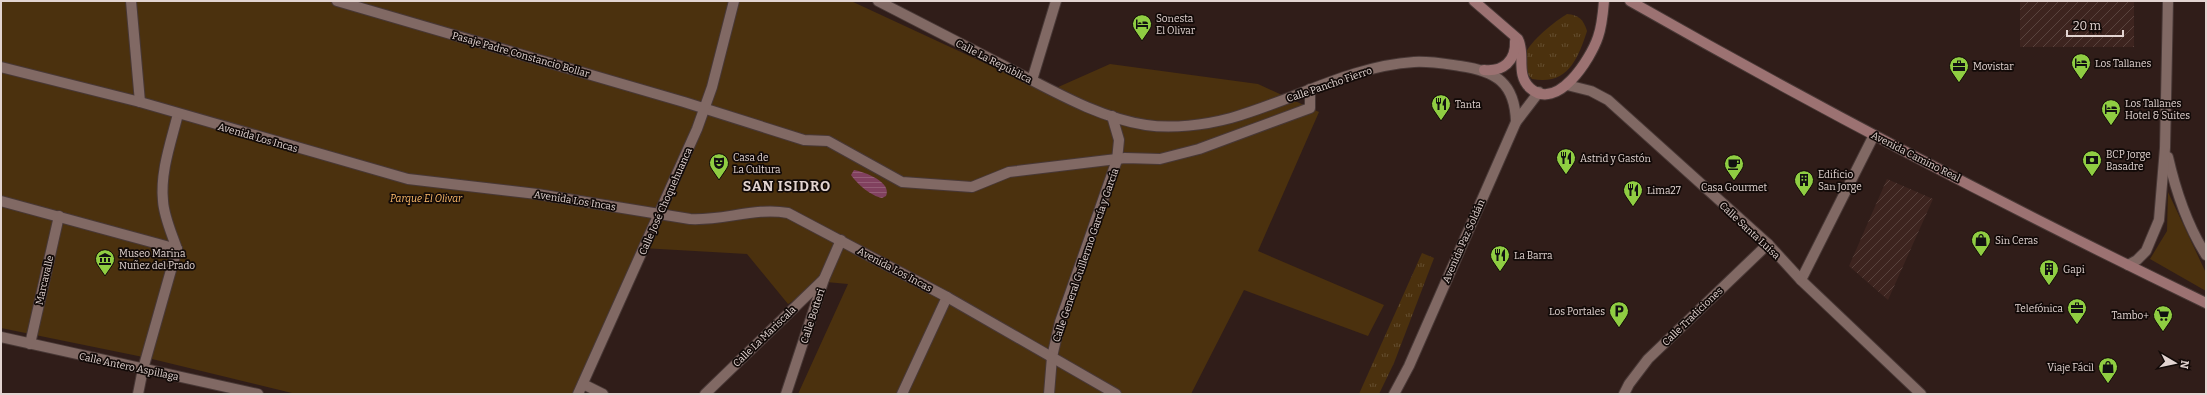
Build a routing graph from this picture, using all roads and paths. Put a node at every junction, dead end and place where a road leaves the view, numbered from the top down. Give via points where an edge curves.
1 (131, 1) edge
2 (337, 1) edge
3 (734, 1) edge
4 (878, 1) edge
5 (1056, 1) edge
6 (1474, 1) edge
7 (1604, 1) edge
8 (1630, 1) edge
9 (2168, 1) edge
10 (892, 4) edge
11 (1513, 34) junction
12 (1, 66) edge
13 (1484, 70) junction
14 (1032, 80) junction
15 (1567, 85) junction
16 (1310, 89) junction
17 (1539, 92) junction
18 (140, 102) junction
19 (705, 108) junction
20 (178, 114) junction
21 (1112, 116) junction
22 (1516, 122) junction
23 (1874, 134) junction
24 (2166, 148) junction
25 (1117, 160) junction
26 (1, 201) edge
27 (658, 213) junction
28 (59, 216) junction
29 (841, 240) junction
30 (1768, 244) junction
31 (177, 249) junction
32 (2206, 255) edge
33 (2128, 265) junction
34 (824, 279) junction
35 (1801, 280) junction
36 (947, 297) junction
37 (2206, 303) edge
38 (1, 337) edge
39 (30, 344) junction
40 (1052, 357) junction
41 (143, 369) junction
42 (583, 384) junction
43 (138, 394) edge
44 (258, 394) edge
45 (578, 394) edge
46 (603, 394) edge
47 (705, 394) edge
48 (786, 394) edge
49 (902, 394) edge
50 (1049, 394) edge
51 (1116, 394) edge
52 (1394, 394) edge
53 (1624, 394) edge
54 (1921, 394) edge

1 - 18 street
2 - 19 street, Pasaje Padre Constancio Bollar
3 - 19 street, Calle José Choquehuanca
4 - 10 street, Calle La República
5 - 14 street
6 - 11 main road
7 - 15 main road via 1596,42 1581,69
8 - 23 main road, Avenida Camino Real
9 - 24 street
10 - 14 street, Calle La República
11 - 13 main road via 1515,50 1510,61 1500,69
11 - 17 main road via 1520,43 1525,82
12 - 18 street, Avenida Los Incas
13 - 16 street, Calle Pancho Fierro via 1416,62 1383,66
13 - 22 street, Calle Pancho Fierro via 1496,76 1508,90 1514,105
14 - 21 street, Calle La República
15 - 17 main road via 1555,92
15 - 30 street, Calle Santa Luisa via 1590,90 1608,100
16 - 21 street, Calle Pancho Fierro via 1220,120 1170,126 1148,125
16 - 25 street, Pasaje Padre Constancio Bollar via 1310,108 1206,146 1160,159
17 - 22 street, Avenida Paz Soldán
18 - 20 street, Avenida Los Incas
19 - 25 street, Pasaje Padre Constancio Bollar via 804,140 828,141 902,182 972,187 1009,172
19 - 27 street, Calle José Choquehuanca
20 - 27 street, Avenida Los Incas via 408,179 537,194
20 - 31 street via 167,158 163,195
21 - 25 street, Calle General Guillermo García y García via 1119,140
22 - 52 street, Avenida Paz Soldán via 1409,366
23 - 33 main road, Avenida Camino Real
23 - 35 street
24 - 32 street via 2177,194 2195,238
24 - 33 street via 2159,220 2146,251
25 - 40 street, Calle General Guillermo García y García via 1060,322
26 - 28 street
27 - 29 street, Avenida Los Incas via 700,220 778,212 798,218
27 - 42 street, Calle José Choquehuanca
28 - 31 street
28 - 39 street, Marcavalle
29 - 34 street, Calle Botteri
29 - 36 street, Avenida Los Incas
30 - 35 street, Calle Santa Luisa
30 - 53 street, Calle Tradiciones via 1648,359
31 - 41 street
33 - 37 main road, Avenida Camino Real
34 - 47 street, Calle La Mariscala
34 - 48 street, Calle Botteri
35 - 54 street, Calle Santa Luisa
36 - 40 street, Avenida Los Incas
36 - 49 street
38 - 39 street, Calle Antero Aspillaga
39 - 41 street, Calle Antero Aspillaga
40 - 50 street, Calle General Guillermo García y García
40 - 51 street, Avenida Los Incas
41 - 43 street
41 - 44 street, Calle Antero Aspillaga
42 - 45 street, Calle José Choquehuanca
42 - 46 street

